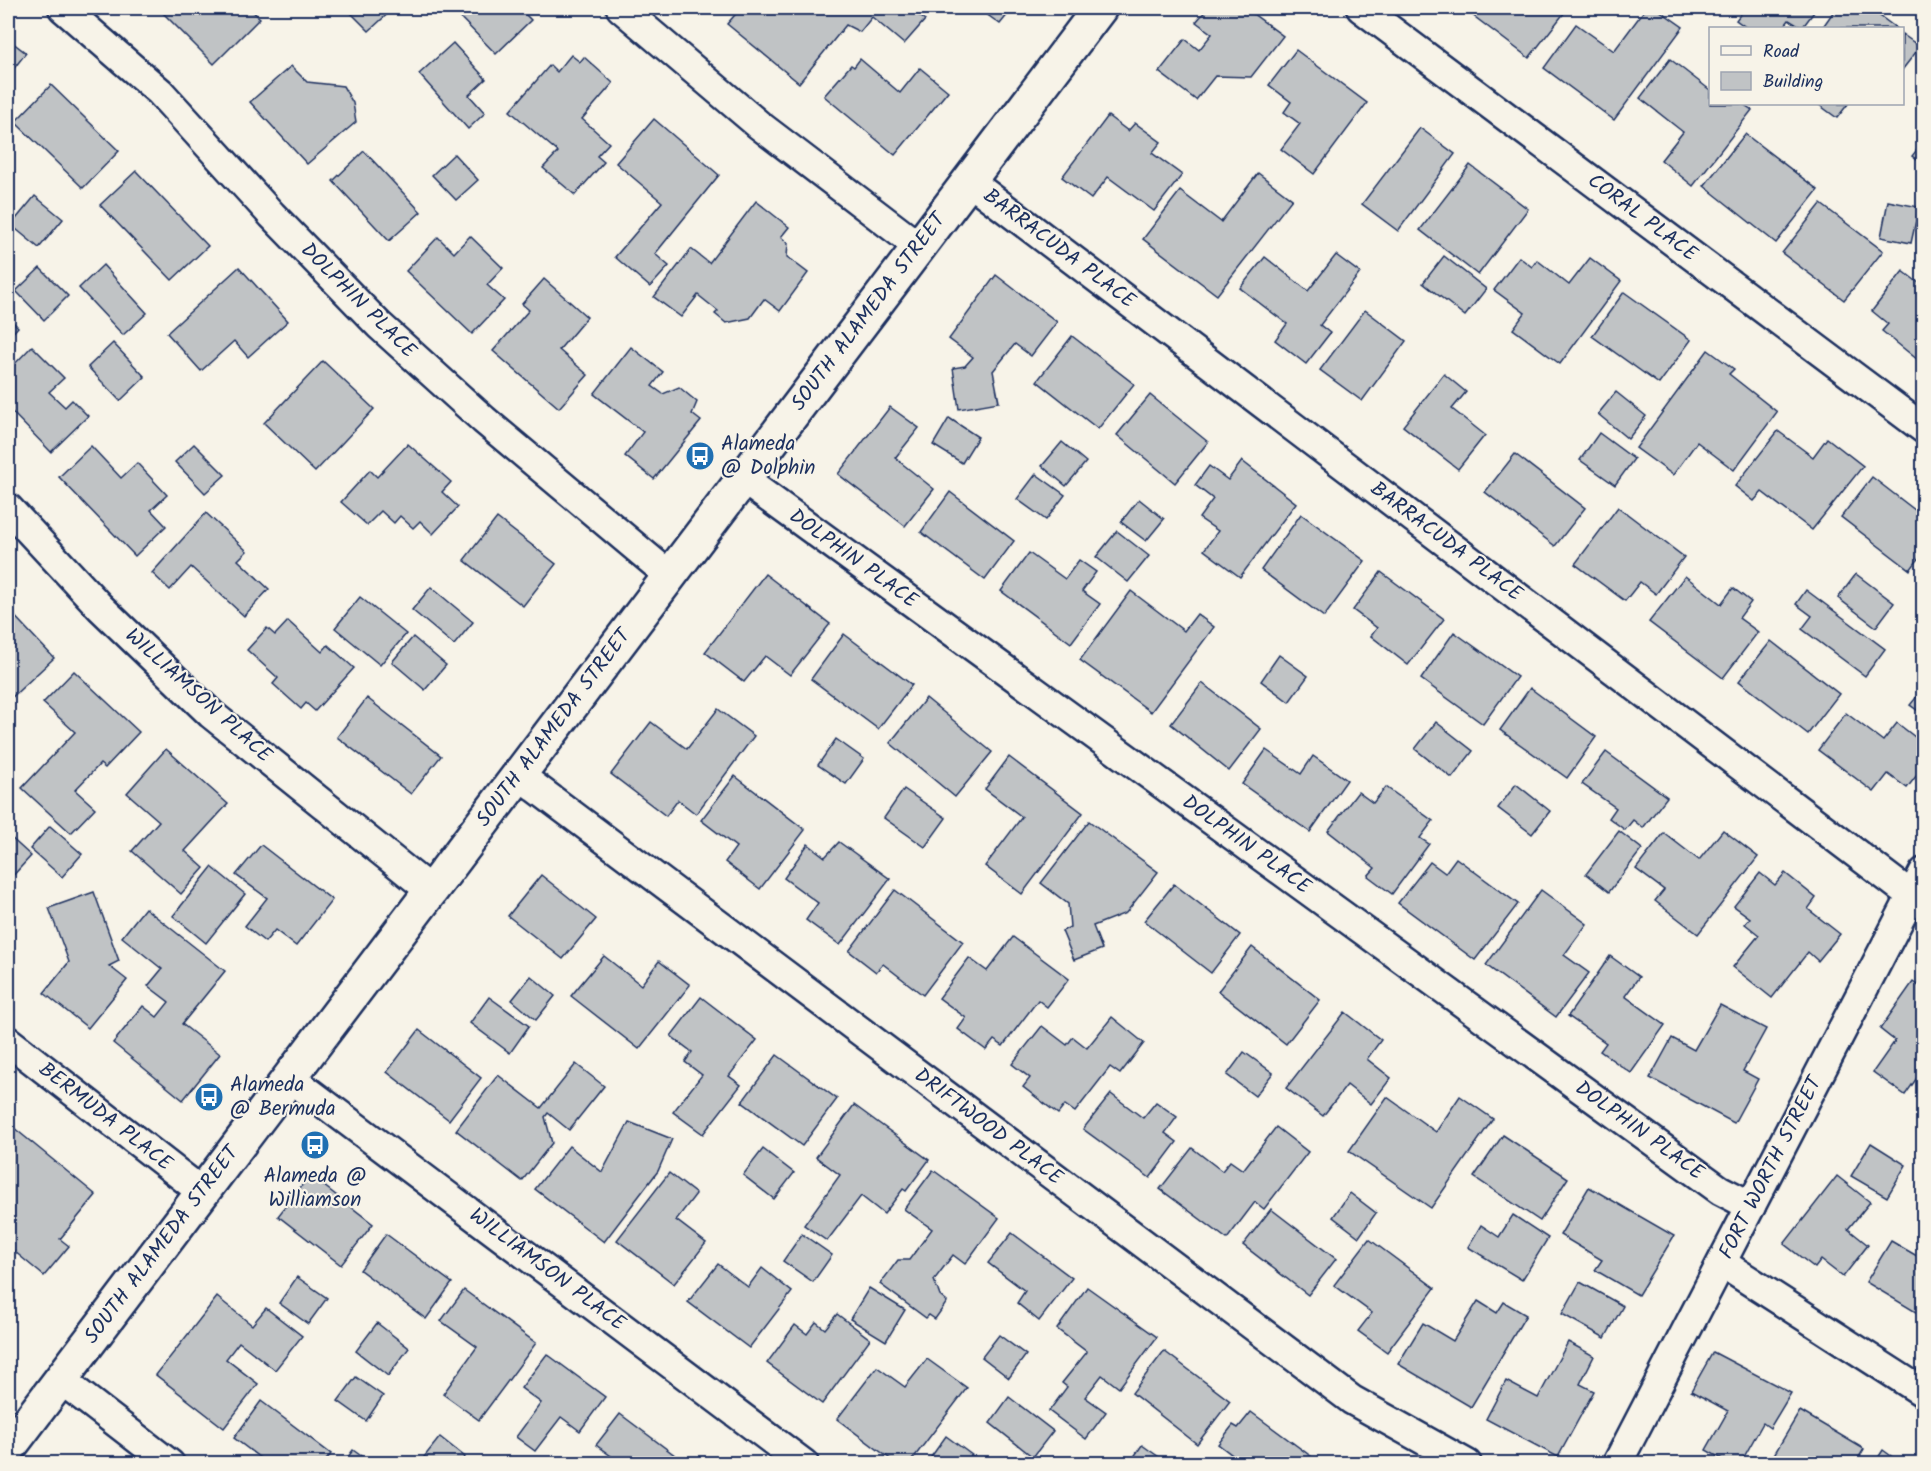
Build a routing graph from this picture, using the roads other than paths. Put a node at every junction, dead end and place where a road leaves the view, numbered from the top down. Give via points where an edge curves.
1 (63, 8) edge
2 (621, 8) edge
3 (1100, 8) edge
4 (1361, 8) edge
5 (969, 181) junction
6 (919, 247) junction
7 (1923, 429) edge
8 (743, 479) junction
9 (8, 508) edge
10 (670, 576) junction
11 (519, 775) junction
12 (1919, 890) edge
13 (431, 891) junction
14 (8, 1041) edge
15 (289, 1077) junction
16 (202, 1192) junction
17 (1752, 1206) junction
18 (1722, 1263) junction
19 (60, 1379) junction
20 (1923, 1393) edge
21 (8, 1449) edge
22 (170, 1464) edge
23 (804, 1464) edge
24 (1467, 1464) edge
25 (1617, 1464) edge

1 - 10 street, DOLPHIN PLACE via 160,92 379,325 484,420
2 - 6 street via 759,125
3 - 5 main road, SOUTH ALAMEDA STREET
4 - 7 street, CORAL PLACE
5 - 6 main road, SOUTH ALAMEDA STREET
5 - 12 street, BARRACUDA PLACE
6 - 8 main road, SOUTH ALAMEDA STREET
8 - 10 main road, SOUTH ALAMEDA STREET
8 - 17 street, DOLPHIN PLACE via 1720,1190
9 - 13 street, WILLIAMSON PLACE via 100,607 211,714
10 - 11 main road, SOUTH ALAMEDA STREET
11 - 13 main road, SOUTH ALAMEDA STREET
11 - 24 street, DRIFTWOOD PLACE via 1352,1400
12 - 17 street, FORT WORTH STREET
13 - 15 main road, SOUTH ALAMEDA STREET
14 - 16 street, BERMUDA PLACE
15 - 16 main road, SOUTH ALAMEDA STREET
15 - 23 street, WILLIAMSON PLACE
16 - 19 main road, SOUTH ALAMEDA STREET
17 - 18 street, FORT WORTH STREET
18 - 20 street
18 - 25 street, FORT WORTH STREET
19 - 21 main road, SOUTH ALAMEDA STREET
19 - 22 street

